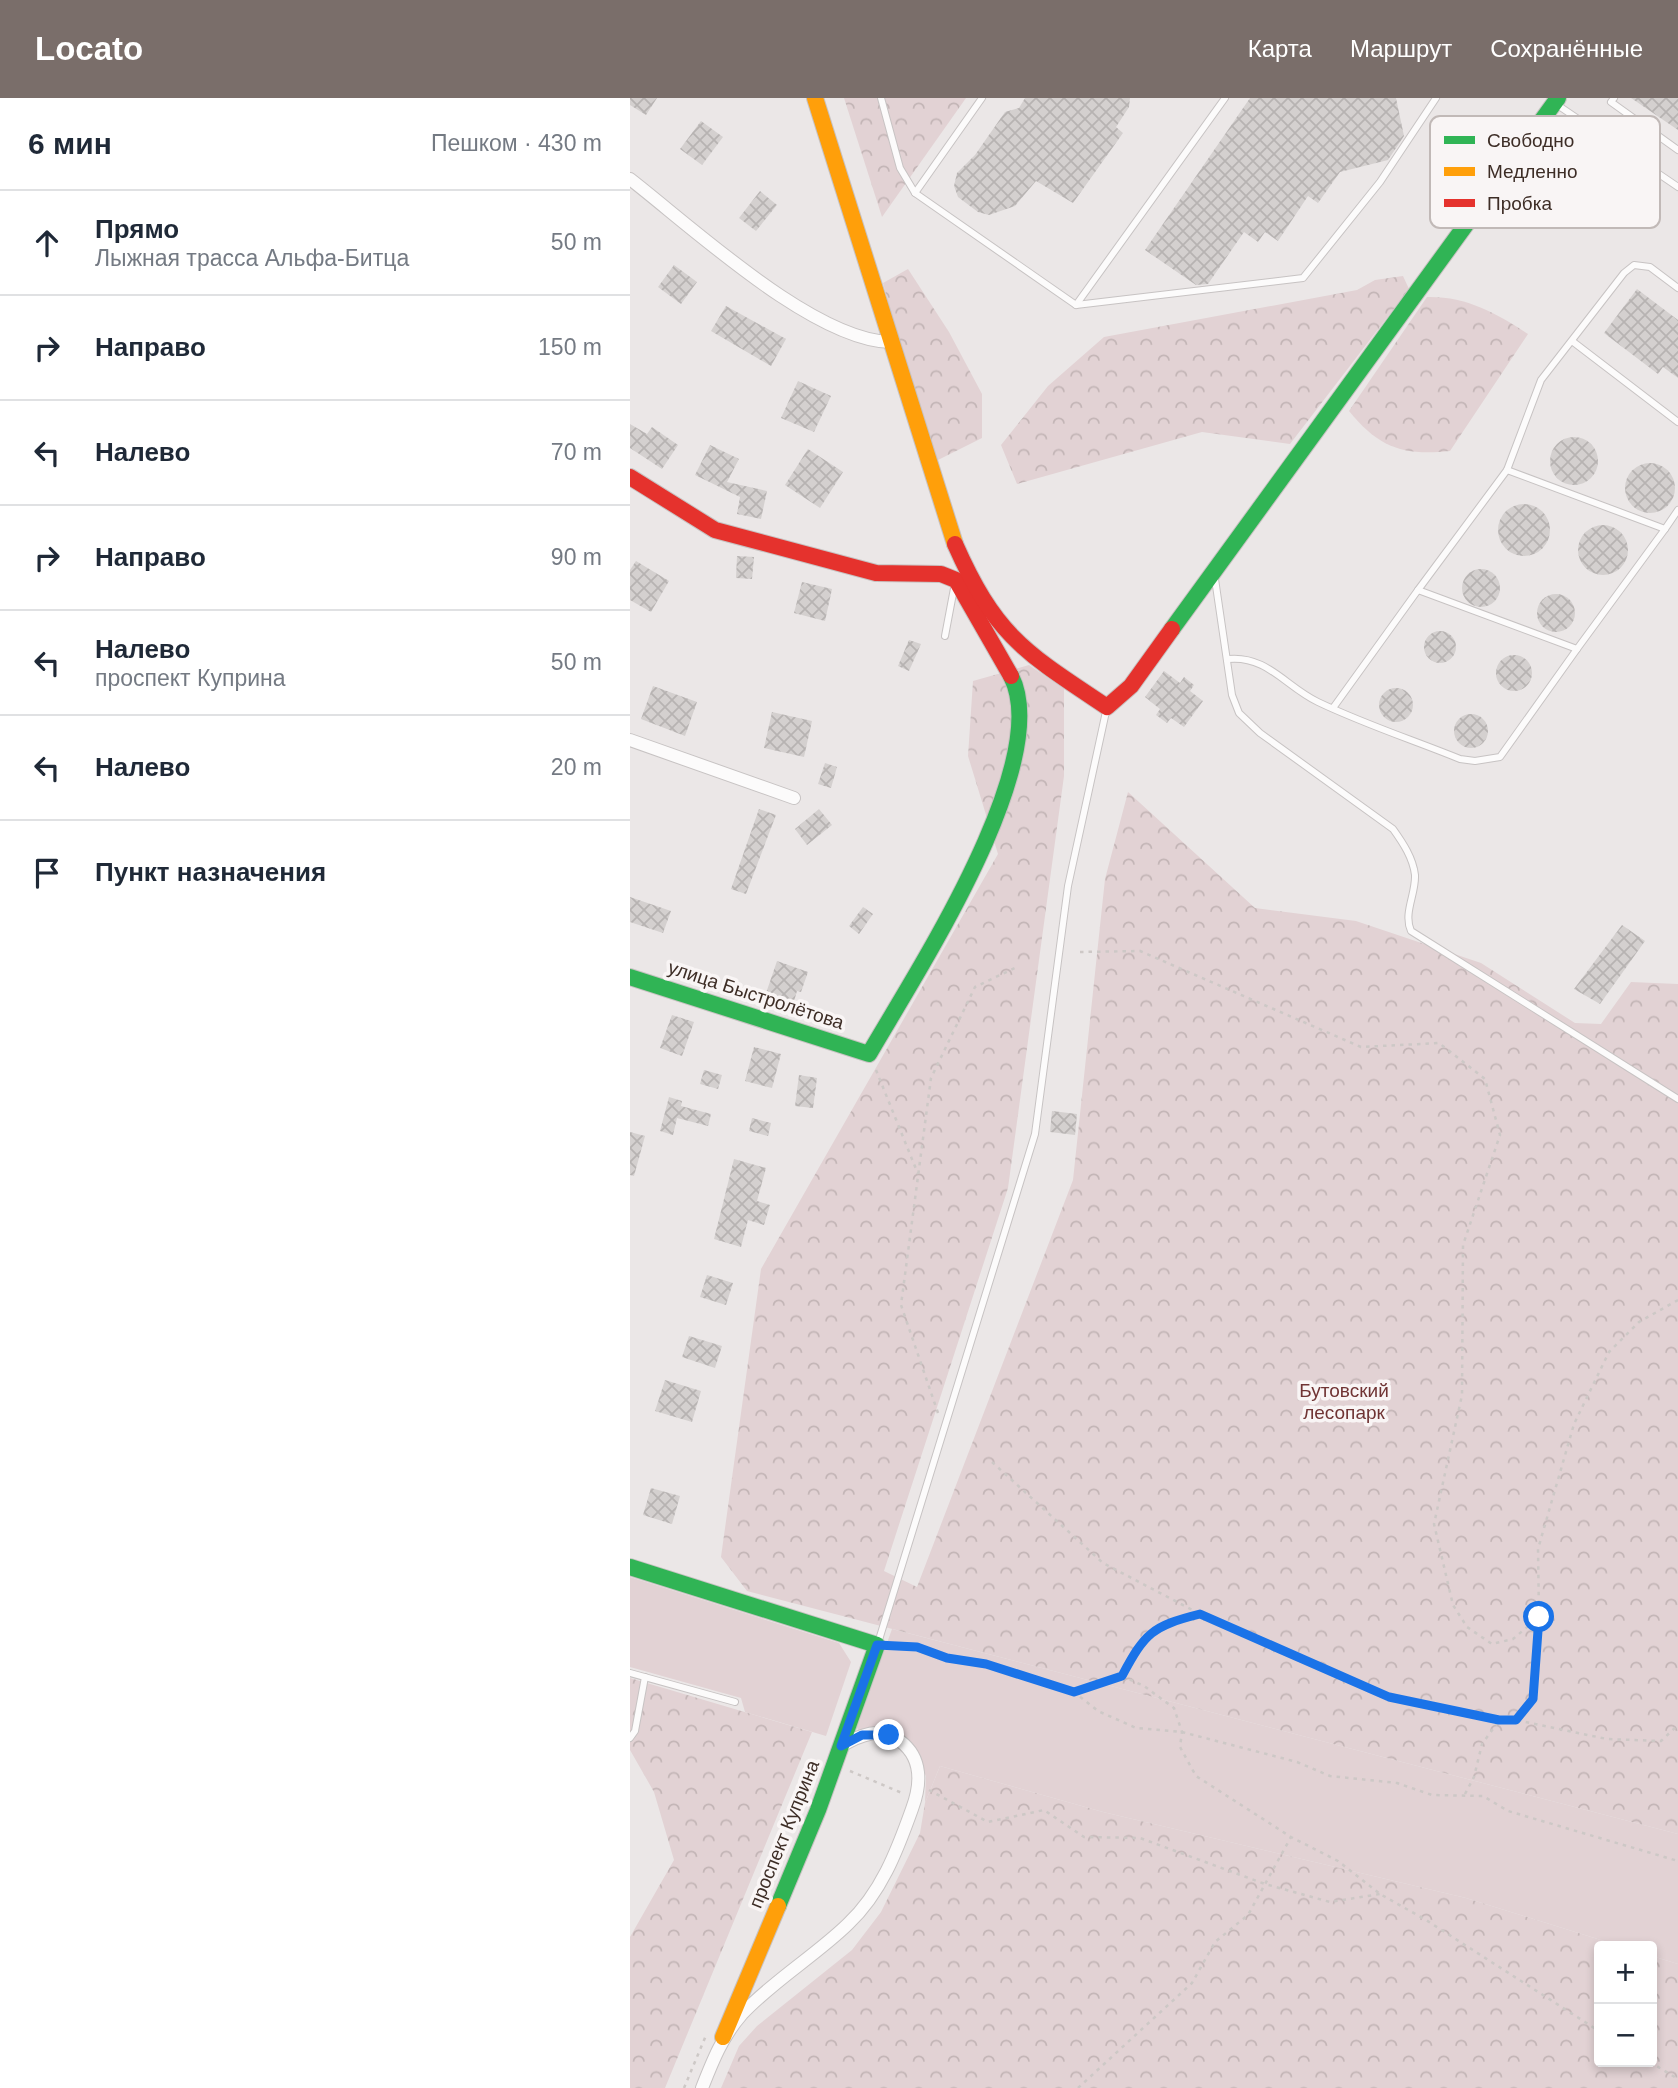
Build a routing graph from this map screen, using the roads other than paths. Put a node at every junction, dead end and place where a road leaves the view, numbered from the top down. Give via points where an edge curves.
1 (815, 98) edge
2 (881, 98) edge
3 (982, 98) edge
4 (1225, 98) edge
5 (1436, 98) edge
6 (1614, 98) edge
7 (1556, 100) edge
8 (1544, 116) edge
9 (1578, 116) edge
10 (1631, 116) edge
11 (1660, 137) edge
12 (1678, 150) edge
13 (1660, 174) edge
14 (630, 179) edge
15 (1678, 187) edge
16 (915, 193) junction
17 (1463, 228) edge
18 (1678, 288) edge
19 (1076, 305) junction
20 (1572, 341) junction
21 (890, 342) junction
22 (1678, 422) edge
23 (1507, 471) junction
24 (630, 477) edge
25 (1678, 510) edge
26 (1665, 529) junction
27 (1214, 573) junction
28 (956, 580) junction
29 (1418, 590) junction
30 (945, 636) dead end
31 (1577, 649) junction
32 (1228, 659) junction
33 (1107, 707) junction
34 (1333, 708) junction
35 (630, 740) edge
36 (794, 798) dead end
37 (630, 977) edge
38 (1678, 1099) edge
39 (630, 1567) edge
40 (877, 1645) junction
41 (630, 1673) edge
42 (645, 1677) junction
43 (735, 1702) dead end
44 (630, 1738) edge
45 (841, 1746) junction
46 (723, 2037) junction
47 (702, 2088) edge

1 - 21 street
2 - 16 lane via 900,168
3 - 16 lane
4 - 19 lane
5 - 19 lane via 1380,182 1303,278
6 - 10 lane via 1611,102
7 - 8 street
7 - 9 lane
11 - 12 lane
13 - 15 lane
14 - 21 street via 792,305 855,336
16 - 19 lane
17 - 27 street
18 - 20 lane via 1650,267 1634,265
20 - 22 lane
20 - 23 lane via 1541,380
21 - 33 street via 949,531 984,602 1010,637 1032,656
23 - 26 lane
23 - 29 lane
24 - 28 street via 715,530 876,573 942,574
25 - 26 lane
26 - 31 lane
27 - 32 lane
27 - 33 street via 1131,686
28 - 30 lane
28 - 37 street, улица Быстролётова via 1014,682 1020,712 1018,741 972,875 869,1054
29 - 31 lane
29 - 34 lane
31 - 34 lane via 1500,757 1490,760 1460,759
32 - 34 lane via 1262,664
32 - 38 lane via 1239,713 1260,733 1370,810 1404,843 1415,877 1408,923 1411,931
33 - 40 lane via 1068,886 1035,1134
35 - 36 street
39 - 40 street
40 - 45 street, проспект Куприна
41 - 42 lane
42 - 43 lane
42 - 44 lane
45 - 46 street, проспект Куприна
45 - 46 street via 869,1733 895,1738 915,1759 916,1799 892,1861 863,1908 761,1995
46 - 47 street

